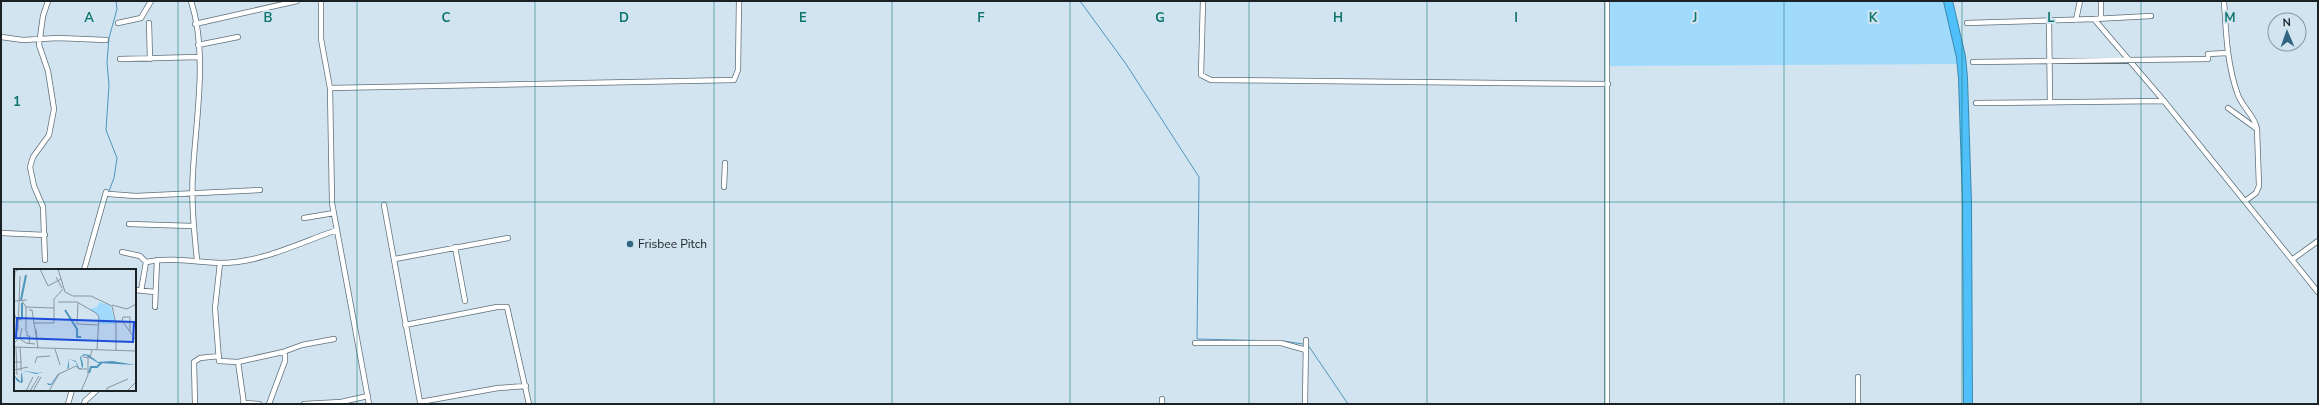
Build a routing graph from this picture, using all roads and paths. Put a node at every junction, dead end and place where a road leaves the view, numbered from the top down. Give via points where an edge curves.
1 (48, 1) edge
2 (151, 1) edge
3 (198, 1) edge
4 (297, 1) edge
5 (320, 1) edge
6 (739, 1) edge
7 (1202, 1) edge
8 (1607, 1) edge
9 (1948, 1) edge
10 (2080, 1) edge
11 (2101, 1) edge
12 (2224, 1) edge
13 (191, 2) edge
14 (2151, 16) dead end
15 (2094, 19) junction
16 (2101, 19) junction
17 (2076, 20) junction
18 (2049, 21) junction
19 (118, 23) dead end
20 (1967, 23) dead end
21 (149, 24) dead end
22 (196, 24) junction
23 (1, 37) edge
24 (238, 37) dead end
25 (40, 40) junction
26 (106, 40) dead end
27 (198, 45) junction
28 (2227, 53) junction
29 (198, 57) junction
30 (120, 59) dead end
31 (150, 59) junction
32 (2129, 61) junction
33 (1973, 62) dead end
34 (2050, 63) junction
35 (1608, 84) junction
36 (330, 88) junction
37 (2164, 101) junction
38 (2050, 102) junction
39 (1976, 103) dead end
40 (2228, 108) dead end
41 (2257, 129) junction
42 (725, 163) dead end
43 (724, 188) dead end
44 (260, 190) dead end
45 (192, 194) junction
46 (2245, 201) junction
47 (384, 205) dead end
48 (334, 213) junction
49 (304, 218) dead end
50 (129, 224) dead end
51 (193, 226) junction
52 (337, 230) junction
53 (1, 233) edge
54 (45, 235) junction
55 (508, 238) dead end
56 (2318, 240) edge
57 (455, 247) junction
58 (122, 252) dead end
59 (395, 259) junction
60 (2293, 259) junction
61 (45, 260) dead end
62 (157, 260) junction
63 (197, 260) junction
64 (146, 262) junction
65 (220, 263) junction
66 (84, 269) edge
67 (136, 290) edge
68 (141, 290) junction
69 (155, 292) junction
70 (2318, 292) edge
71 (465, 300) dead end
72 (155, 307) dead end
73 (405, 325) junction
74 (334, 339) dead end
75 (1306, 340) dead end
76 (1195, 343) dead end
77 (1306, 350) junction
78 (283, 352) junction
79 (219, 356) junction
80 (238, 362) junction
81 (1858, 376) dead end
82 (526, 386) junction
83 (72, 391) edge
84 (97, 391) edge
85 (368, 396) junction
86 (446, 402) edge
87 (68, 404) edge
88 (84, 404) edge
89 (194, 404) edge
90 (244, 404) edge
91 (259, 404) edge
92 (269, 404) edge
93 (304, 404) edge
94 (370, 404) edge
95 (529, 404) edge
96 (1305, 404) edge
97 (1607, 404) edge
98 (1858, 404) edge
99 (1968, 404) edge

1 - 25 street
2 - 19 street via 141,18
3 - 13 street
4 - 22 street
5 - 36 street via 321,39
6 - 36 street via 738,70 734,80
7 - 35 street via 1201,75 1211,80
8 - 35 street
9 - 99 highway via 1961,57 1963,78 1967,203
10 - 17 street
11 - 16 street
12 - 28 street
13 - 22 street
14 - 16 street
15 - 16 street
15 - 17 street
15 - 32 street
17 - 18 street
18 - 20 street
18 - 34 street
21 - 31 street
22 - 27 street
23 - 25 street
24 - 27 street
25 - 26 street
25 - 54 street via 54,109 49,135 33,157 30,167 34,186 43,207
27 - 29 street
28 - 32 street via 2208,54 2208,59
28 - 41 street via 2242,106 2256,120
29 - 31 street
29 - 45 street via 200,78
30 - 31 street
32 - 34 street
32 - 37 street
33 - 34 street
34 - 38 street
35 - 97 street
36 - 48 street via 330,180
37 - 38 street
37 - 46 street
38 - 39 street
40 - 41 street
41 - 46 street via 2258,186 2256,193
42 - 43 street
44 - 45 street
45 - 51 street
45 - 66 street via 136,196 108,193
46 - 60 street
47 - 59 street
48 - 49 street
48 - 52 street
50 - 51 street
51 - 63 street
52 - 65 street via 267,256
52 - 85 street
53 - 54 street
54 - 61 street
55 - 57 street
56 - 60 street
57 - 59 street
57 - 71 street
58 - 64 street via 140,256
59 - 73 street
60 - 70 street
62 - 63 street
62 - 64 street
62 - 69 street
63 - 65 street
64 - 68 street
65 - 79 street via 216,308
67 - 68 street
68 - 69 street
69 - 72 street
73 - 82 street via 497,307 507,308
73 - 86 street via 420,402
74 - 78 street via 293,347
75 - 77 street
76 - 77 street via 1281,343
77 - 96 street
78 - 80 street
78 - 92 street via 286,361
79 - 80 street via 220,362
79 - 89 street via 194,362
80 - 90 street
81 - 98 street
82 - 86 street via 498,388
82 - 95 street
83 - 87 street
84 - 88 street
85 - 93 street via 340,402
85 - 94 street
90 - 91 street

